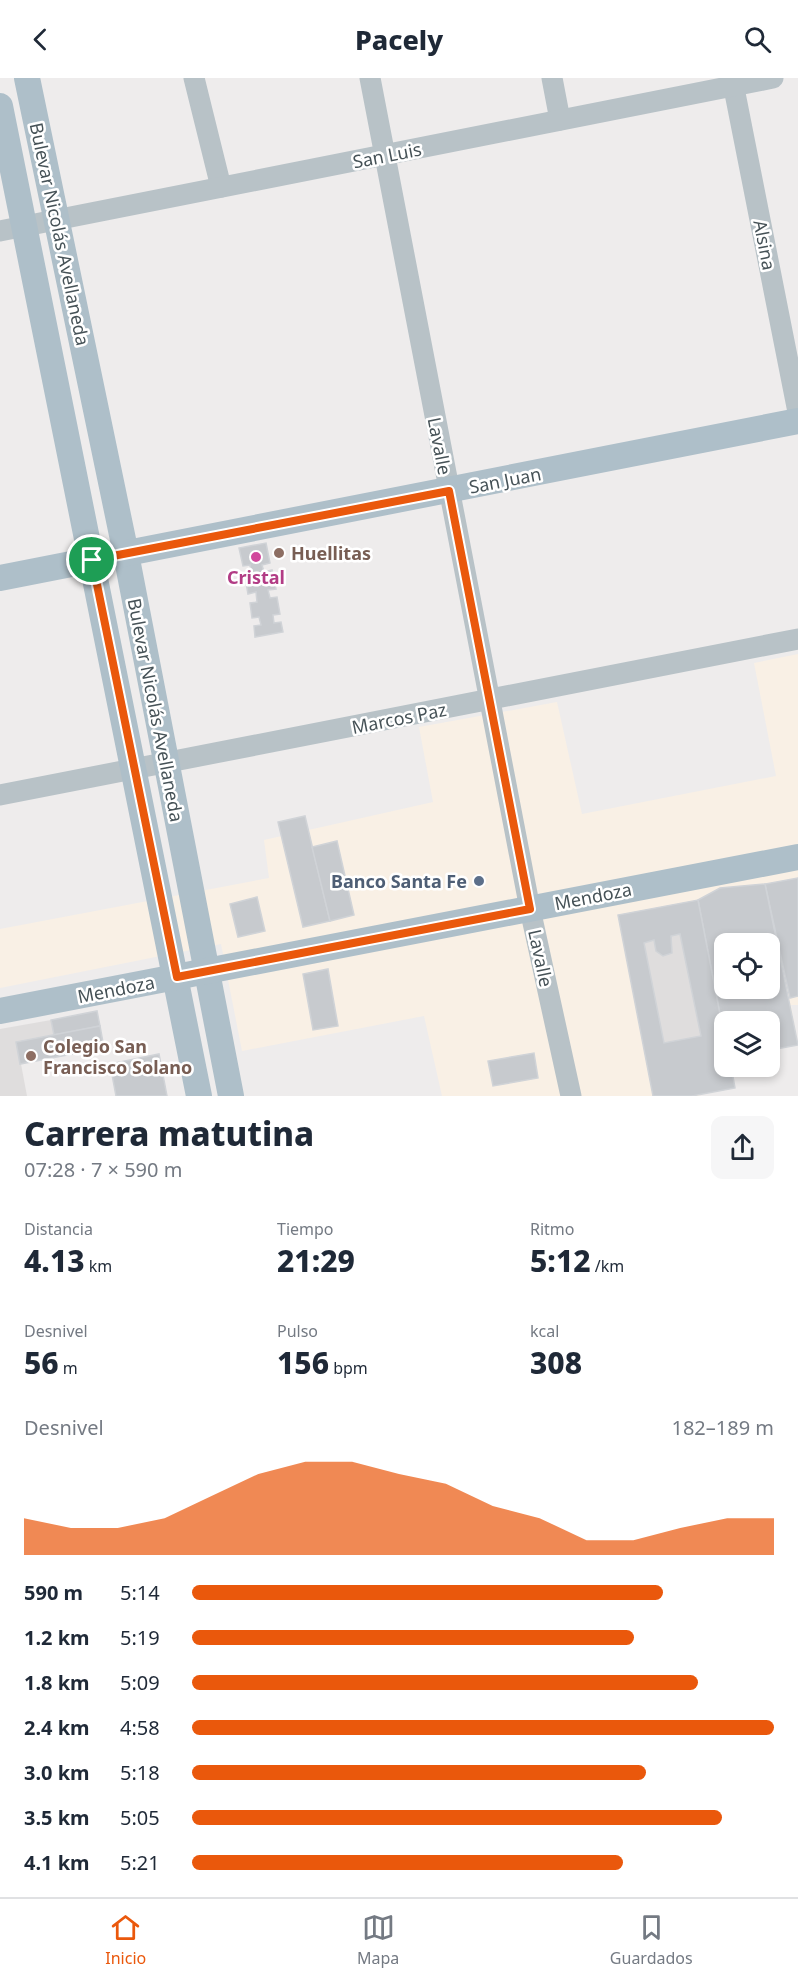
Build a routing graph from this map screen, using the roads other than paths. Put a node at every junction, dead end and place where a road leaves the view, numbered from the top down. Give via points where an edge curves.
1 (27, 78) edge
2 (194, 78) edge
3 (370, 78) edge
4 (552, 78) edge
5 (773, 78) edge
6 (733, 82) edge
7 (0, 106) edge
8 (560, 120) junction
9 (385, 156) junction
10 (221, 187) junction
11 (57, 219) junction
12 (12, 229) edge
13 (798, 412) edge
14 (798, 421) edge
15 (449, 491) junction
16 (126, 554) junction
17 (92, 560) junction
18 (0, 578) edge
19 (798, 639) edge
20 (490, 700) junction
21 (167, 763) junction
22 (134, 769) junction
23 (0, 795) edge
24 (798, 857) edge
25 (530, 909) junction
26 (207, 971) junction
27 (177, 977) junction
28 (0, 1011) edge
29 (199, 1096) edge
30 (231, 1096) edge
31 (571, 1096) edge

1 - 11 main road, Bulevar Nicolás Avellaneda
2 - 10 street
3 - 9 street, Lavalle
4 - 8 street
5 - 6 street, San Luis
6 - 8 street, San Luis
6 - 13 street, Alsina
7 - 12 main road, Bulevar Nicolás Avellaneda
8 - 9 street, San Luis
9 - 10 street, San Luis
9 - 15 street, Lavalle
10 - 11 street, San Luis
11 - 12 street, San Luis
11 - 16 main road, Bulevar Nicolás Avellaneda
12 - 17 main road, Bulevar Nicolás Avellaneda
14 - 15 main road, San Juan
15 - 16 main road, San Juan
15 - 20 street, Lavalle
16 - 17 main road, San Juan
16 - 21 main road, Bulevar Nicolás Avellaneda
17 - 18 main road, San Juan
17 - 22 main road, Bulevar Nicolás Avellaneda
19 - 20 street, Marcos Paz
20 - 21 street, Marcos Paz
20 - 25 street, Lavalle
21 - 22 street, Marcos Paz
21 - 26 main road, Bulevar Nicolás Avellaneda
22 - 23 street, Marcos Paz
22 - 27 main road, Bulevar Nicolás Avellaneda
24 - 25 main road, Mendoza
25 - 26 main road, Mendoza
25 - 31 street, Lavalle
26 - 27 main road, Mendoza
26 - 30 main road, Bulevar Nicolás Avellaneda
27 - 28 main road, Mendoza
27 - 29 main road, Bulevar Nicolás Avellaneda

